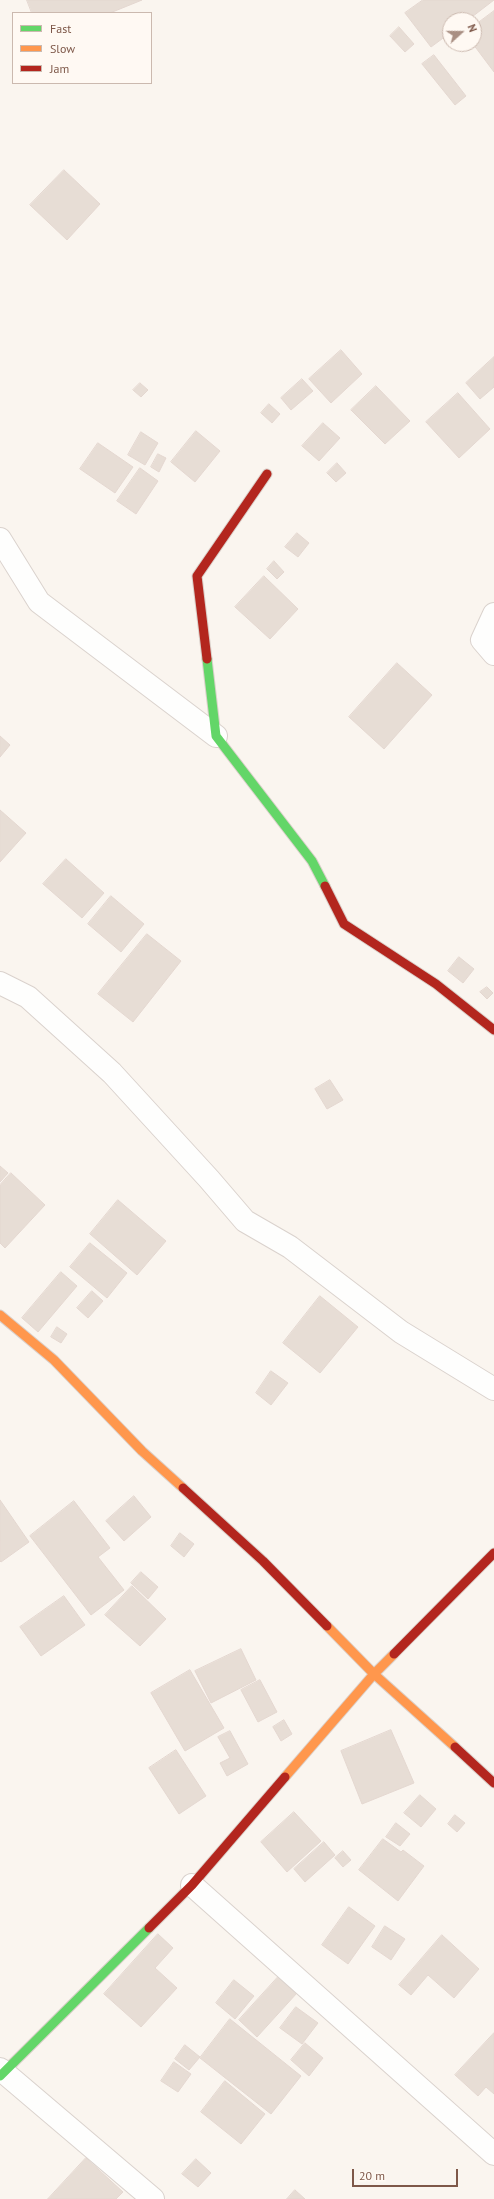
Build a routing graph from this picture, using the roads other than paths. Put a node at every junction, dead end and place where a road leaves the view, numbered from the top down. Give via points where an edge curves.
1 (267, 474) dead end
2 (0, 539) edge
3 (494, 614) edge
4 (494, 654) edge
5 (216, 736) junction
6 (0, 983) edge
7 (494, 1030) edge
8 (0, 1315) edge
9 (494, 1389) edge
10 (494, 1553) edge
11 (374, 1674) junction
12 (494, 1783) edge
13 (192, 1885) junction
14 (1, 2073) edge
15 (494, 2154) edge
16 (153, 2199) edge

1 - 5 street via 197,576
2 - 5 street via 39,602
3 - 4 street via 482,640
5 - 7 street via 312,861 344,924 436,984
6 - 9 street via 28,997 112,1073 245,1221 290,1247 401,1332
8 - 11 street via 54,1360 142,1451 263,1561
10 - 11 street
11 - 12 street
11 - 13 street
13 - 14 street
13 - 15 street
14 - 16 street

